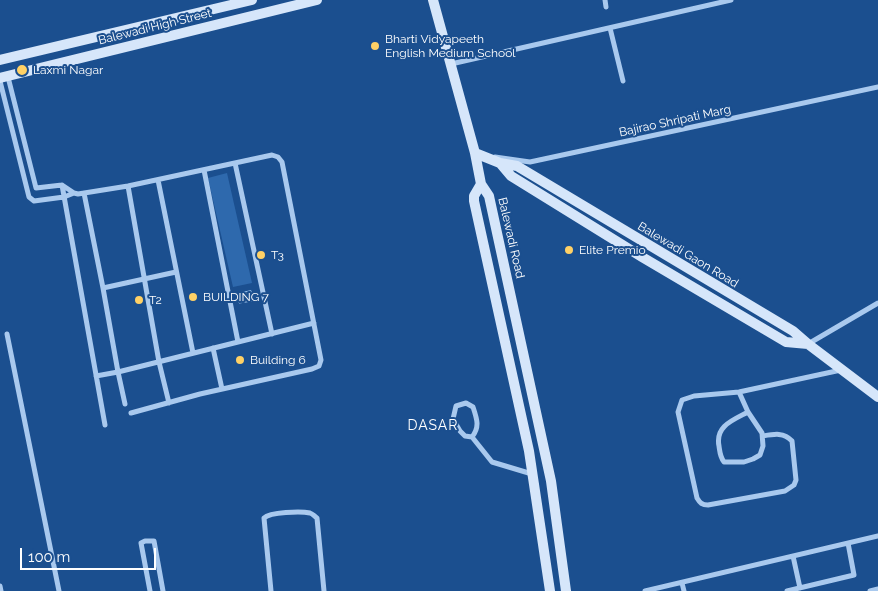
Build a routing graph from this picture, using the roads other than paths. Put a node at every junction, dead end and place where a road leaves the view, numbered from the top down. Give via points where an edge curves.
1 (252, 0) edge
2 (317, 0) edge
3 (433, 0) edge
4 (605, 0) edge
5 (731, 0) edge
6 (606, 7) dead end
7 (610, 28) junction
8 (0, 54) edge
9 (15, 58) junction
10 (0, 60) edge
11 (451, 64) junction
12 (3, 79) edge
13 (623, 81) dead end
14 (878, 87) edge
15 (475, 153) junction
16 (235, 163) junction
17 (204, 170) junction
18 (158, 180) junction
19 (481, 184) junction
20 (62, 186) junction
21 (128, 186) junction
22 (36, 188) junction
23 (74, 193) junction
24 (84, 193) junction
25 (64, 198) junction
26 (31, 200) junction
27 (176, 272) junction
28 (145, 279) junction
29 (103, 288) junction
30 (878, 303) edge
31 (314, 324) junction
32 (7, 334) dead end
33 (272, 334) junction
34 (238, 342) junction
35 (808, 344) junction
36 (213, 348) junction
37 (193, 353) junction
38 (159, 362) junction
39 (841, 370) junction
40 (118, 372) junction
41 (96, 376) junction
42 (222, 389) junction
43 (740, 392) junction
44 (878, 397) edge
45 (168, 403) junction
46 (125, 404) dead end
47 (748, 412) junction
48 (131, 413) dead end
49 (105, 425) dead end
50 (763, 436) junction
51 (472, 437) junction
52 (532, 474) junction
53 (878, 536) edge
54 (848, 543) junction
55 (793, 556) junction
56 (682, 583) junction
57 (0, 586) edge
58 (800, 588) junction
59 (878, 589) edge
60 (1, 591) edge
61 (59, 591) edge
62 (150, 591) edge
63 (163, 591) edge
64 (272, 591) edge
65 (324, 591) edge
66 (550, 591) edge
67 (566, 591) edge
68 (645, 591) edge
69 (684, 591) edge
70 (787, 591) edge
71 (870, 591) edge

1 - 9 street, Balewadi High Street
2 - 12 street, Balewadi High Street
3 - 11 street
4 - 6 street
5 - 7 street
7 - 11 street
7 - 13 street
8 - 9 street
9 - 10 street, Balewadi High Street
11 - 15 street
12 - 22 street
12 - 26 street
14 - 15 street, Bajirao Shripati Marg via 530,162
15 - 19 street
15 - 35 street, Balewadi Gaon Road via 517,166 793,331
16 - 17 street
16 - 31 street via 272,155 282,162
16 - 33 street
17 - 18 street
17 - 34 street
18 - 21 street
18 - 27 street
19 - 52 street via 474,201
19 - 67 street, Balewadi Road via 489,196 549,472
20 - 22 street
20 - 23 street
20 - 25 street
21 - 24 street
21 - 28 street
22 - 26 street
23 - 24 street
23 - 25 street
24 - 29 street
25 - 26 street
25 - 41 street
27 - 28 street
27 - 37 street
28 - 29 street
28 - 38 street
29 - 40 street
30 - 35 street
31 - 33 street
31 - 42 street via 321,360 319,366
32 - 61 street
33 - 34 street
34 - 36 street
35 - 39 street, Balewadi Gaon Road
36 - 37 street
36 - 42 street
37 - 38 street
38 - 40 street
38 - 45 street
39 - 43 street
39 - 44 street, Balewadi Gaon Road
40 - 41 street
40 - 46 street
41 - 49 street
42 - 45 street
43 - 47 street
43 - 50 street via 694,396 682,400 679,406 699,502 708,505 785,491 794,485 792,440 779,434
45 - 48 street
47 - 50 street
47 - 50 street via 724,425 719,432 721,458 724,462 733,463 753,459 760,455
51 - 51 street via 465,436 453,419 456,406 466,403 473,408 478,423
51 - 52 street via 492,462
52 - 66 street
53 - 54 street
54 - 55 street
54 - 58 street via 854,575
55 - 56 street
55 - 58 street
56 - 68 street
56 - 69 street
57 - 60 street
58 - 70 street
59 - 71 street
62 - 63 street via 142,543 151,540 154,541
64 - 65 street via 264,518 273,513 310,513 317,518

